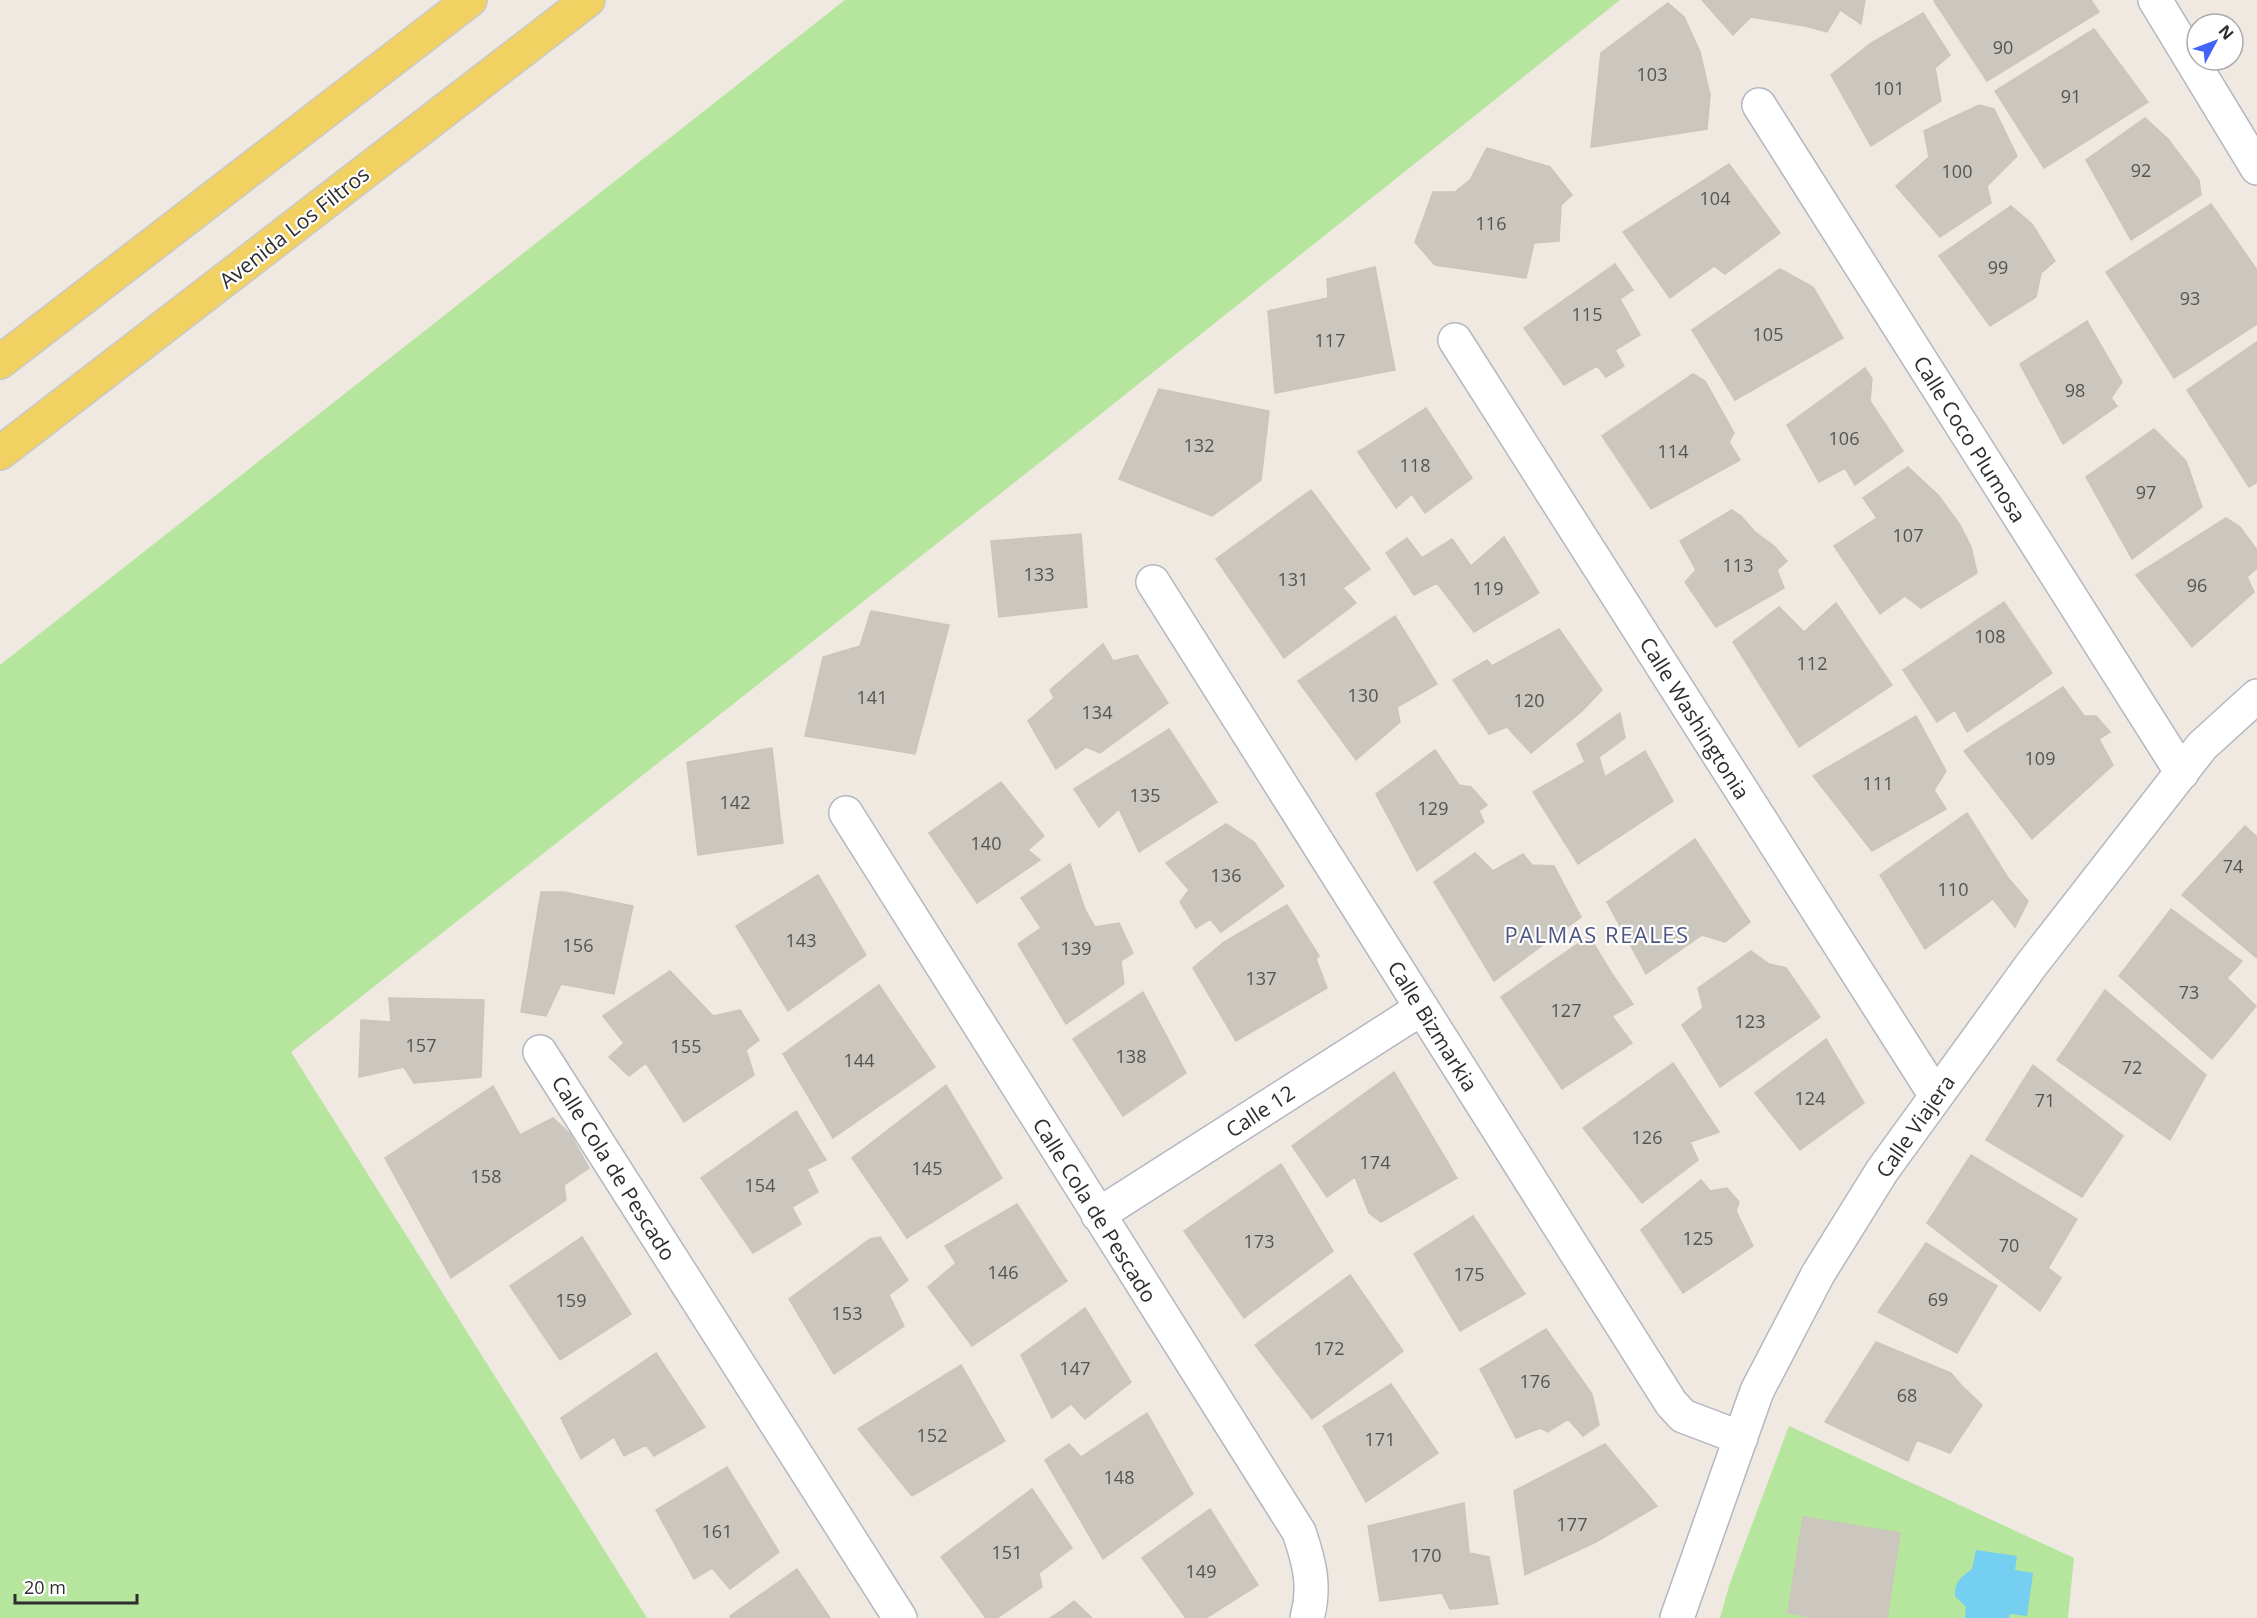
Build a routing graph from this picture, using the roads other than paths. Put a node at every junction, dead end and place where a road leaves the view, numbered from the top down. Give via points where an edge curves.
1 (470, 0) edge
2 (588, 0) edge
3 (2155, 0) edge
4 (1759, 105) dead end
5 (2257, 168) edge
6 (1455, 340) dead end
7 (0, 362) edge
8 (0, 453) edge
9 (1153, 582) dead end
10 (2257, 696) edge
11 (2182, 773) junction
12 (846, 813) dead end
13 (1422, 1008) junction
14 (540, 1052) dead end
15 (1936, 1096) junction
16 (1098, 1215) junction
17 (1741, 1438) junction
18 (900, 1618) edge
19 (1307, 1618) edge
20 (1677, 1618) edge

1 - 7 main road
2 - 8 main road, Avenida Los Filtros
3 - 5 street
4 - 11 street, Calle Coco Plumosa
6 - 15 street, Calle Washingtonia
9 - 13 street, Calle Bizmarkia
10 - 11 street, Calle Viajera via 2202,746
11 - 15 street, Calle Viajera via 2031,964
12 - 16 street, Calle Cola de Pescado
13 - 16 street, Calle 12
13 - 17 street, Calle Bizmarkia via 1671,1403 1683,1416
14 - 18 street, Calle Cola de Pescado
15 - 17 street, Calle Viajera via 1882,1171 1818,1274 1757,1390
16 - 19 street, Calle Cola de Pescado via 1299,1532 1312,1582
17 - 20 street, Calle Viajera

